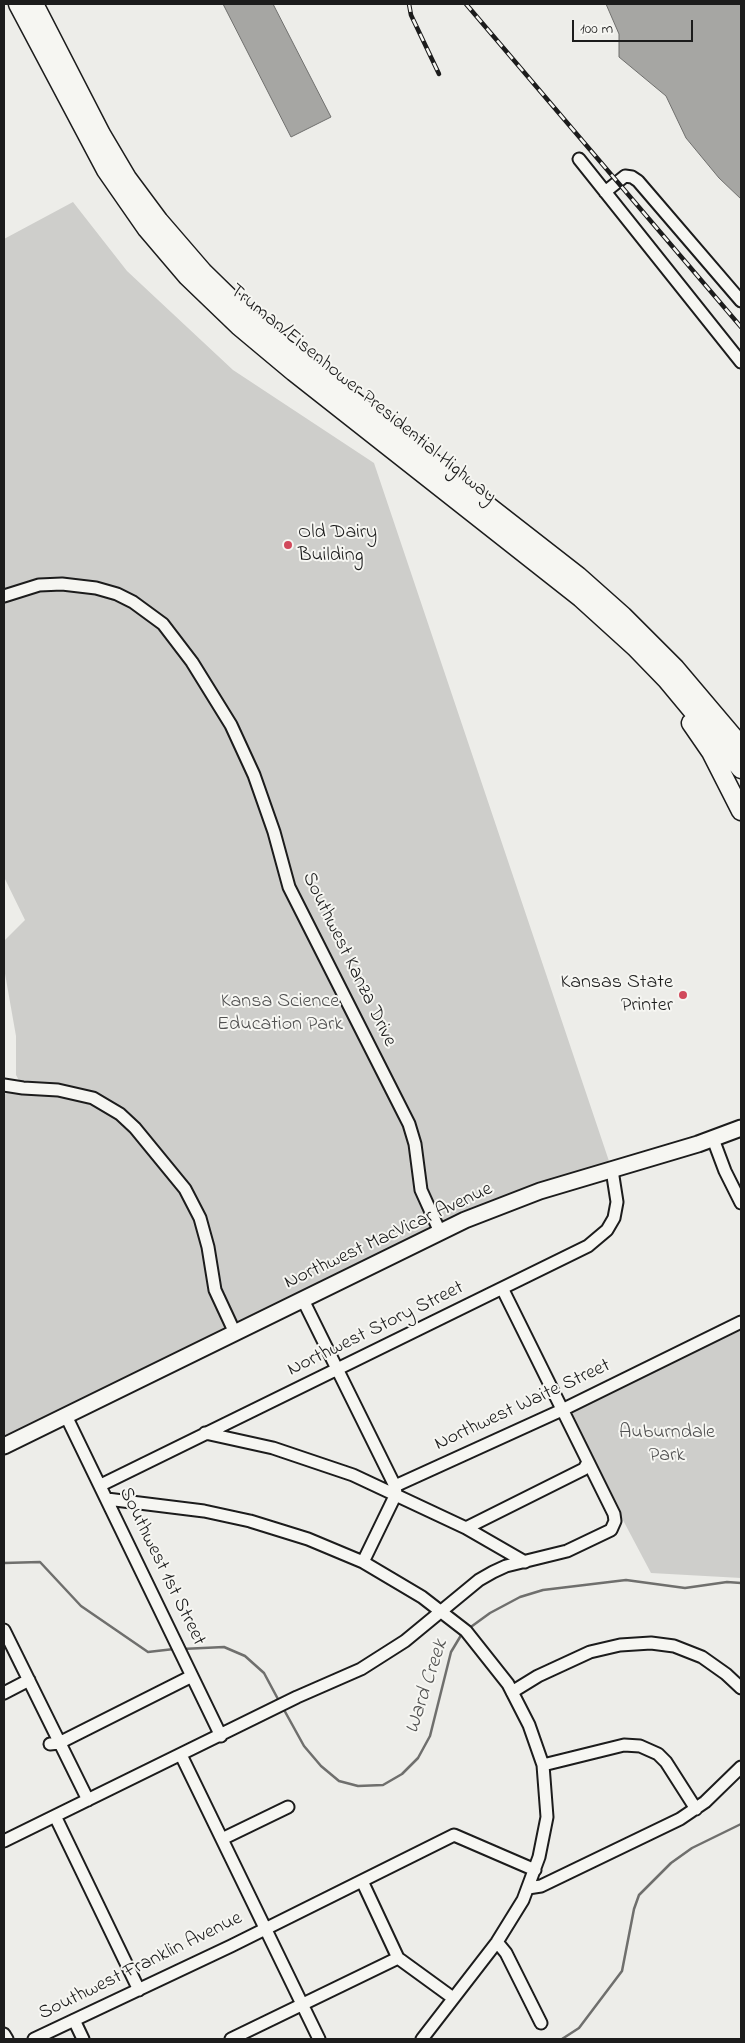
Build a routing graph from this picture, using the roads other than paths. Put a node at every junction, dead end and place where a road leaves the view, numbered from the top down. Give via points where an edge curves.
1 (18, 4) edge
2 (34, 4) edge
3 (42, 4) edge
4 (74, 83) junction
5 (579, 159) dead end
6 (606, 192) junction
7 (741, 301) edge
8 (741, 362) edge
9 (4, 596) edge
10 (618, 630) junction
11 (675, 668) junction
12 (741, 732) edge
13 (741, 746) edge
14 (741, 769) edge
15 (741, 811) edge
16 (4, 1085) edge
17 (741, 1128) edge
18 (713, 1139) junction
19 (612, 1170) junction
20 (741, 1203) edge
21 (440, 1232) junction
22 (503, 1290) junction
23 (303, 1300) junction
24 (741, 1322) edge
25 (235, 1333) junction
26 (337, 1369) junction
27 (562, 1410) junction
28 (66, 1416) junction
29 (205, 1433) junction
30 (4, 1446) edge
31 (588, 1462) junction
32 (101, 1485) junction
33 (396, 1490) junction
34 (107, 1499) junction
35 (466, 1528) junction
36 (364, 1562) junction
37 (525, 1562) junction
38 (442, 1611) junction
39 (4, 1630) edge
40 (192, 1676) junction
41 (29, 1680) junction
42 (741, 1688) edge
43 (512, 1692) junction
44 (4, 1693) edge
45 (221, 1736) junction
46 (55, 1743) junction
47 (181, 1755) junction
48 (543, 1765) junction
49 (741, 1767) edge
50 (88, 1800) junction
51 (288, 1806) dead end
52 (696, 1809) junction
53 (55, 1816) junction
54 (222, 1838) junction
55 (4, 1841) edge
56 (535, 1870) junction
57 (362, 1881) junction
58 (528, 1888) junction
59 (265, 1929) junction
60 (497, 1942) junction
61 (398, 1958) junction
62 (139, 1990) junction
63 (453, 1998) junction
64 (302, 2005) junction
65 (74, 2020) junction
66 (541, 2023) dead end
67 (4, 2034) edge
68 (6, 2039) edge
69 (34, 2039) edge
70 (83, 2039) edge
71 (231, 2039) edge
72 (319, 2039) edge
73 (422, 2039) edge

1 - 10 highway, Truman/Eisenhower Presidential Highway via 106,170 186,276 238,326
2 - 4 highway, Truman/Eisenhower Presidential Highway
3 - 4 highway
4 - 11 highway, Truman/Eisenhower Presidential Highway via 128,178 171,236 225,294 283,346 578,576
5 - 6 street
6 - 7 street via 625,176 632,177
6 - 8 street
9 - 21 street, Southwest Kanza Drive via 39,585 62,584 116,594 164,624 192,662 228,720 254,775 289,888 409,1124 421,1190
10 - 14 highway, Truman/Eisenhower Presidential Highway via 667,680
10 - 15 highway via 699,734
11 - 12 highway via 717,705
11 - 13 highway, Truman/Eisenhower Presidential Highway
16 - 25 street via 58,1090 93,1098 120,1114 135,1128 185,1189 200,1218 215,1290
17 - 18 main road, Northwest MacVicar Avenue
18 - 19 main road, Northwest MacVicar Avenue
18 - 20 street via 724,1171
19 - 21 main road, Northwest MacVicar Avenue via 540,1191
19 - 22 street, Northwest Story Street via 616,1209 607,1230 588,1246
21 - 23 main road, Northwest MacVicar Avenue
22 - 26 street, Northwest Story Street
22 - 27 street
23 - 25 main road, Northwest MacVicar Avenue
23 - 26 street
24 - 27 street, Northwest Waite Street
25 - 28 main road, Northwest MacVicar Avenue
26 - 29 street, Northwest Story Street
26 - 33 street
27 - 31 street
27 - 33 street, Northwest Waite Street
28 - 30 main road, Northwest MacVicar Avenue
28 - 32 street, Southwest 1st Street
29 - 32 street, Northwest Story Street
29 - 33 street via 272,1448
31 - 35 street via 584,1469
31 - 37 street via 614,1514 615,1524 609,1532 576,1547
32 - 34 street, Southwest 1st Street
33 - 35 street
33 - 36 street
34 - 36 street via 204,1511 250,1521 308,1539
34 - 40 street, Southwest 1st Street
35 - 37 street
36 - 38 street
37 - 38 street via 506,1566 479,1580
38 - 43 street via 479,1645
38 - 45 street via 377,1660
39 - 41 street
40 - 45 street, Southwest 1st Street
40 - 46 street
41 - 44 street
41 - 46 street
42 - 43 street via 702,1657 674,1646 651,1643 620,1645 590,1652
43 - 48 street via 536,1742
45 - 47 street
46 - 50 street
47 - 50 street
47 - 54 street
48 - 52 street via 624,1745 640,1746 658,1754 666,1762
48 - 56 street via 547,1817
49 - 52 street
50 - 53 street
51 - 54 street
52 - 58 street via 663,1829 548,1883
53 - 55 street
53 - 62 street
54 - 59 street
56 - 57 street, Southwest Franklin Avenue via 454,1835
56 - 58 street
57 - 59 street, Southwest Franklin Avenue
57 - 61 street
58 - 60 street
59 - 62 street, Southwest Franklin Avenue
59 - 64 street
60 - 63 street
60 - 66 street via 506,1953
61 - 63 street
61 - 64 street
62 - 65 street, Southwest Franklin Avenue
63 - 73 street
64 - 71 street
64 - 72 street
65 - 69 street, Southwest Franklin Avenue
65 - 70 street
67 - 68 street

